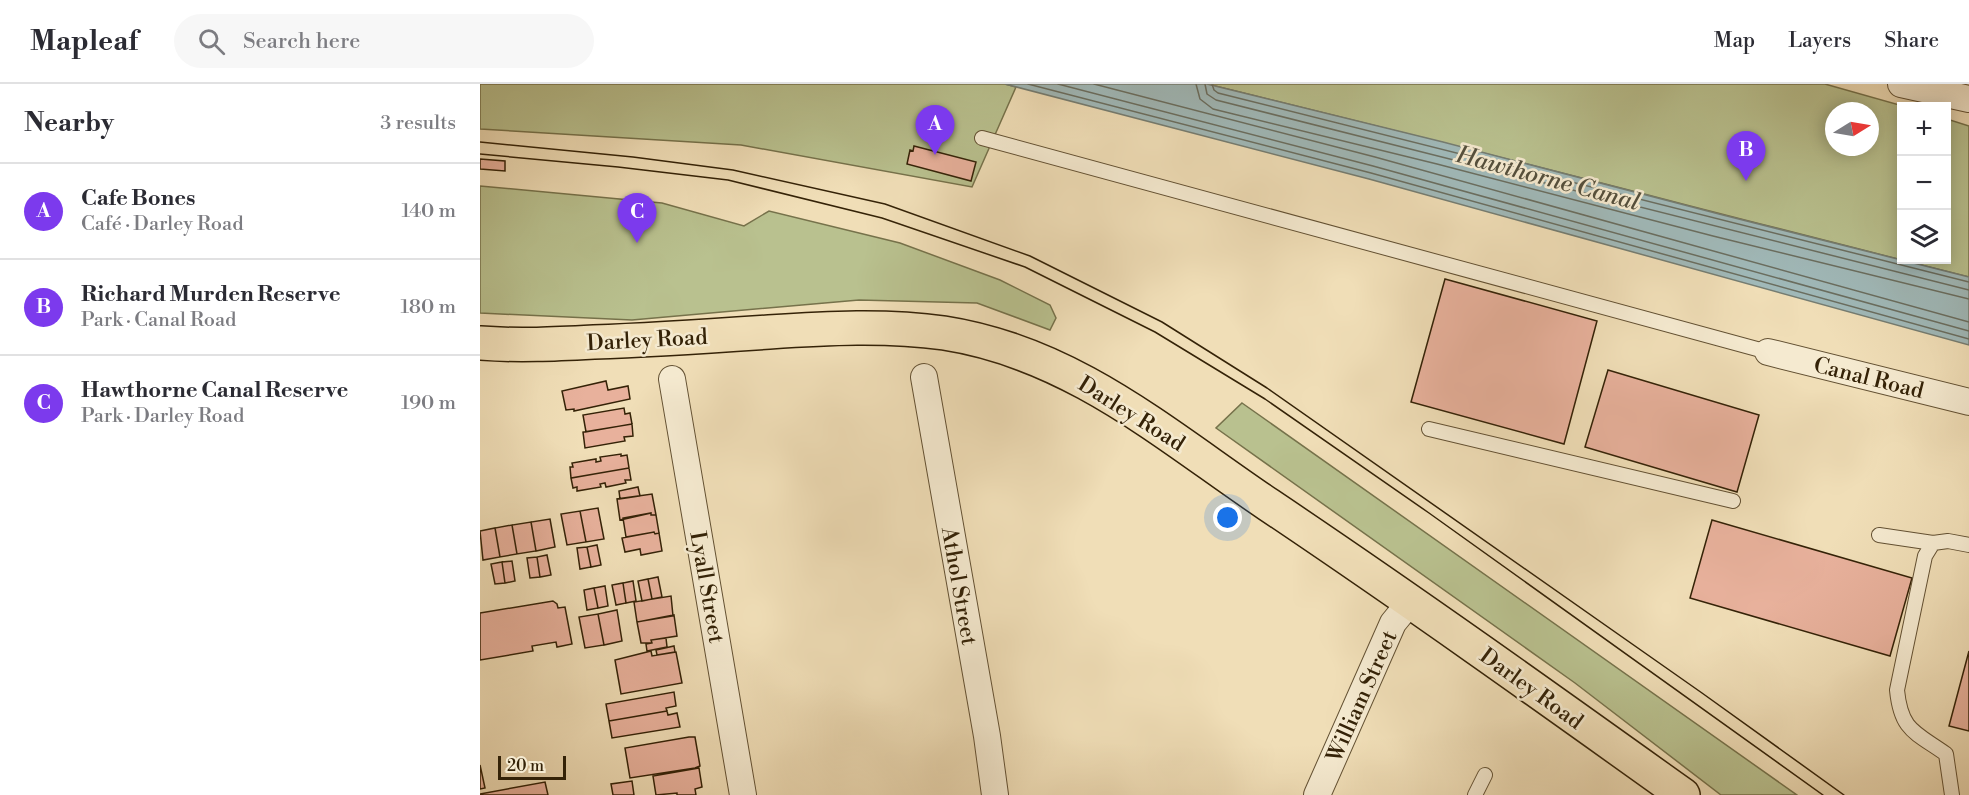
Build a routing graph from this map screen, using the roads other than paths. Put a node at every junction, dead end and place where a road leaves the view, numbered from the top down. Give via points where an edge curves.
1 (1901, 84) edge
2 (1969, 99) edge
3 (982, 138) dead end
4 (480, 343) edge
5 (1768, 351) joint
6 (924, 377) dead end
7 (672, 379) dead end
8 (1969, 402) edge
9 (1429, 429) dead end
10 (1734, 501) dead end
11 (1879, 535) dead end
12 (1933, 543) junction
13 (1969, 545) edge
14 (1411, 601) junction
15 (1485, 775) dead end
16 (743, 795) edge
17 (995, 795) edge
18 (1317, 795) edge
19 (1475, 795) edge
20 (1683, 795) edge
21 (1952, 795) edge

1 - 2 street
3 - 5 lane
4 - 14 main road, Darley Road via 512,346 894,328 991,343 1042,360 1090,384
5 - 8 street, Canal Road
6 - 17 street, Athol Street
7 - 16 street, Lyall Street
9 - 10 lane
11 - 12 lane
12 - 13 lane
12 - 21 lane via 1925,556 1897,690 1899,709 1907,726 1946,754
14 - 18 street, William Street via 1394,623
14 - 20 main road, Darley Road
15 - 19 lane

